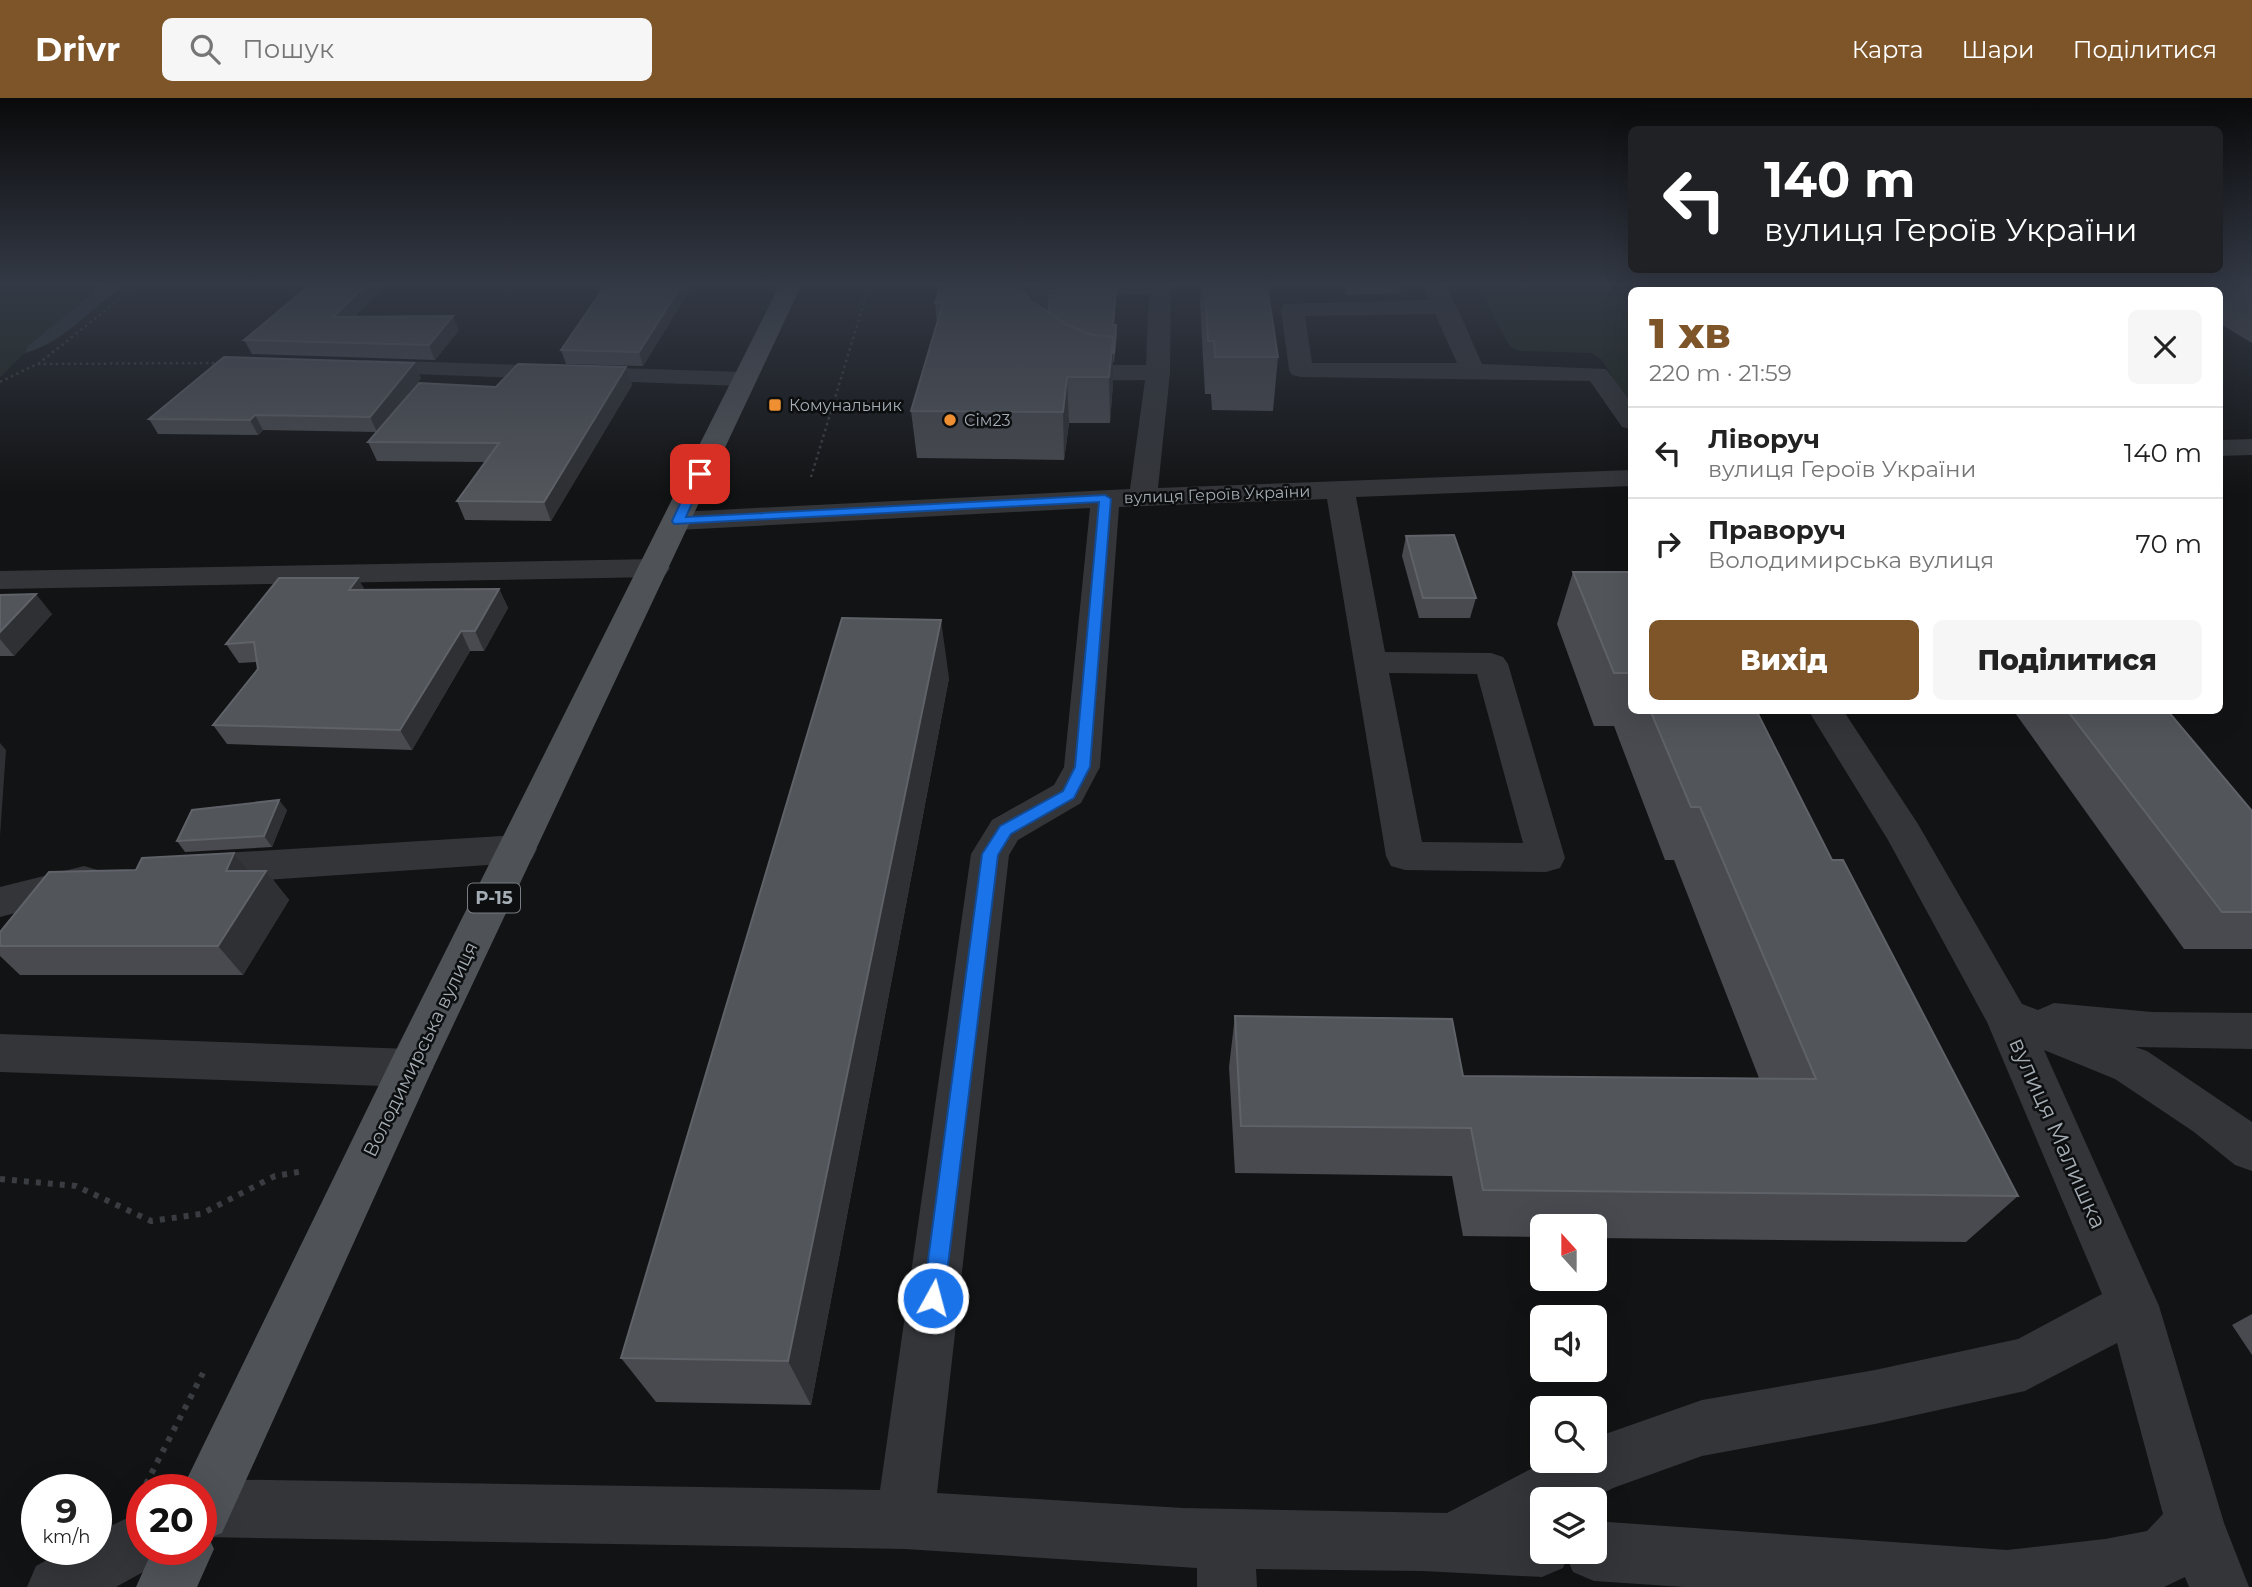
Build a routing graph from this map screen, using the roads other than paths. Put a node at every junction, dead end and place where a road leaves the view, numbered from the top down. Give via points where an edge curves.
1 (755, 355) edge
2 (1070, 355) edge
3 (1158, 355) edge
4 (1299, 355) edge
5 (1466, 355) edge
6 (335, 366) edge
7 (1473, 371) junction
8 (1158, 373) junction
9 (743, 379) junction
10 (1628, 416) edge
11 (2252, 447) edge
12 (2223, 448) edge
13 (1628, 478) edge
14 (1340, 489) junction
15 (1124, 498) junction
16 (678, 521) junction
17 (655, 568) junction
18 (0, 580) edge
19 (1371, 662) junction
20 (1828, 714) edge
21 (518, 849) junction
22 (158, 871) edge
23 (119, 873) edge
24 (0, 902) edge
25 (2007, 1017) junction
26 (2252, 1031) edge
27 (0, 1053) edge
28 (410, 1068) junction
29 (2252, 1150) edge
30 (2133, 1306) junction
31 (217, 1477) edge
32 (217, 1519) edge
33 (905, 1520) junction
34 (2195, 1523) junction
35 (1454, 1541) junction
36 (1530, 1546) edge
37 (126, 1549) edge
38 (1607, 1552) edge
39 (1226, 1563) edge
40 (176, 1565) edge
41 (57, 1587) edge
42 (166, 1587) edge
43 (2219, 1587) edge

1 - 9 main road, Володимирська вулиця / Р-15
2 - 8 street via 1101,372
3 - 8 street
4 - 7 street via 1301,370
5 - 7 street
6 - 9 street
7 - 10 street via 1597,374
8 - 15 street
9 - 16 main road, Володимирська вулиця / Р-15
11 - 12 street
13 - 14 street, вулиця Героїв України
14 - 15 street, вулиця Героїв України
14 - 19 street
15 - 16 street, вулиця Героїв України
15 - 33 street via 1082,767 1068,794 1005,830 990,854
16 - 17 main road, Володимирська вулиця / Р-15
17 - 18 street
17 - 21 main road, Володимирська вулиця / Р-15
19 - 19 street via 1491,664 1546,858 1405,856
20 - 25 street, вулиця Малишка via 1904,834
21 - 22 street
21 - 28 main road, Володимирська вулиця / Р-15
23 - 24 street
25 - 26 street via 2152,1030
25 - 29 street via 2131,1065
25 - 30 street, вулиця Малишка
27 - 28 street
28 - 31 main road, Володимирська вулиця / Р-15
30 - 34 street, вулиця Малишка
30 - 35 street via 2025,1364 1702,1428 1599,1464
32 - 33 street
33 - 39 street via 1064,1534
34 - 38 street via 2162,1558 2007,1580
34 - 43 street, вулиця Малишка
35 - 36 street
35 - 39 street
37 - 41 street
40 - 42 main road, Володимирська вулиця / Р-15

